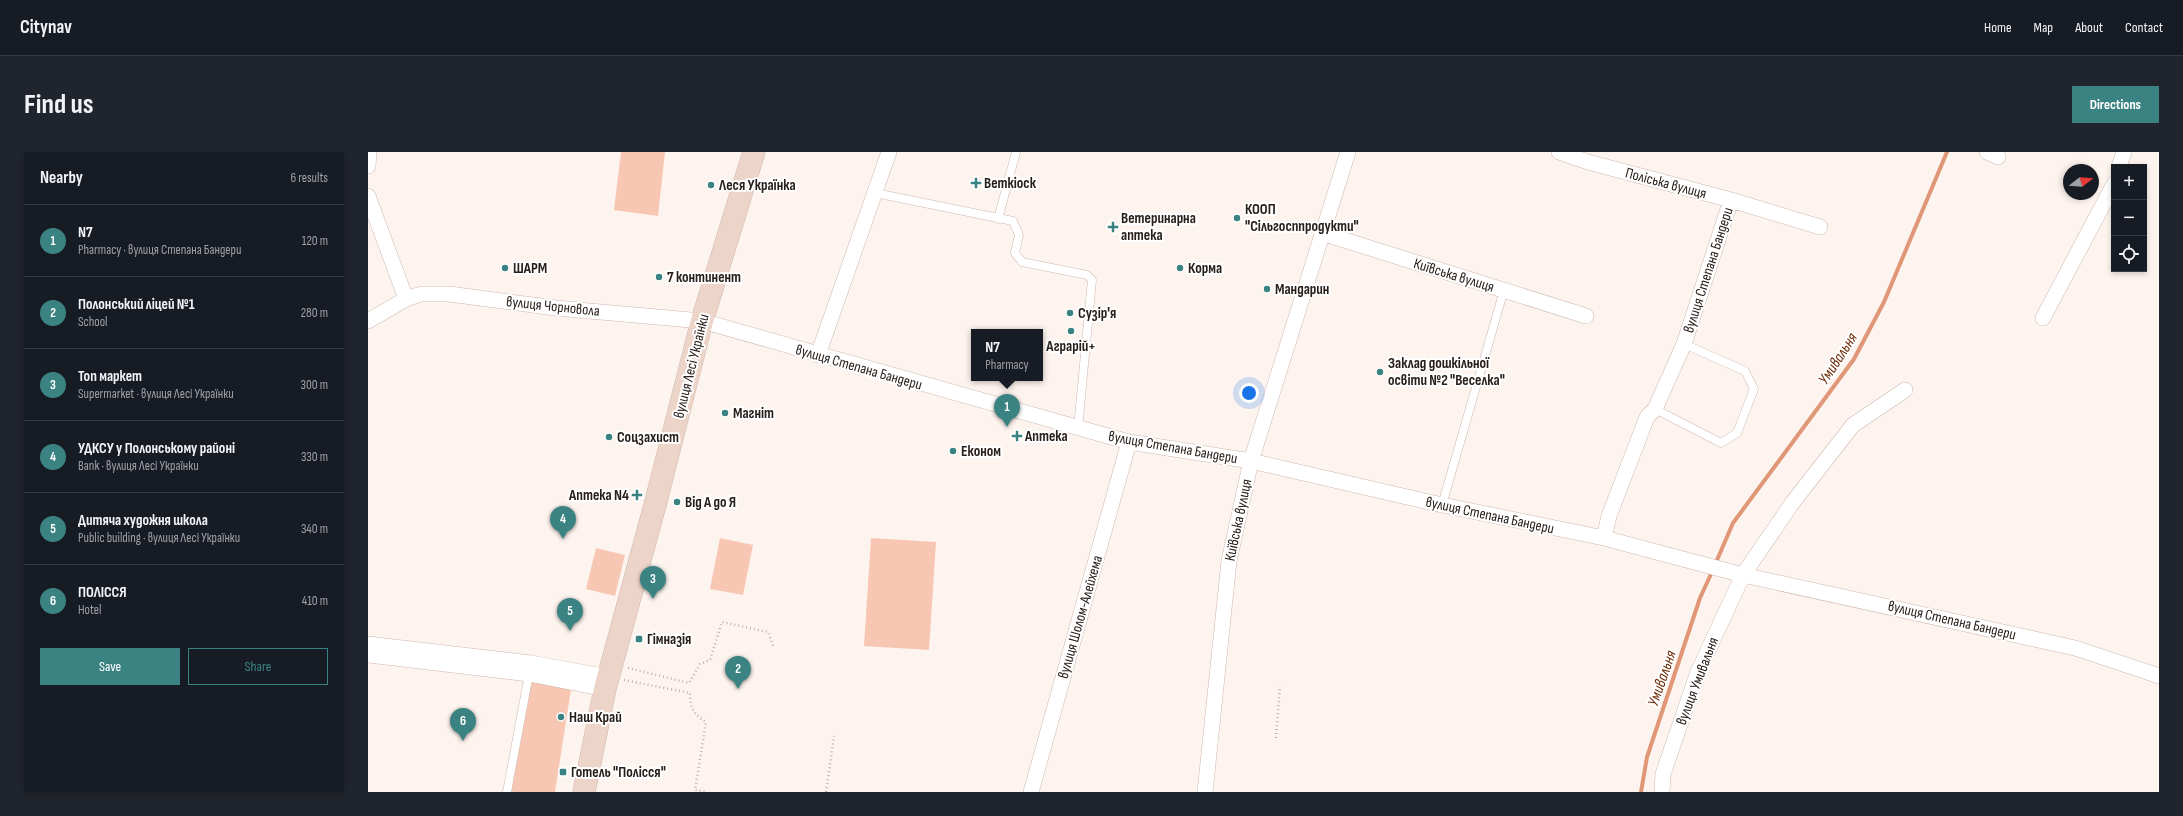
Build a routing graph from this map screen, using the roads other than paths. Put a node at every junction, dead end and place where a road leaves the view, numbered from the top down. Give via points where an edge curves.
1 (369, 152) edge
2 (754, 152) edge
3 (889, 152) edge
4 (1016, 152) edge
5 (1348, 152) edge
6 (1559, 152) edge
7 (2124, 152) edge
8 (2120, 164) edge
9 (368, 166) edge
10 (2111, 190) edge
11 (875, 193) junction
12 (368, 196) edge
13 (1731, 200) junction
14 (998, 218) junction
15 (1820, 227) dead end
16 (1322, 233) junction
17 (1504, 290) junction
18 (406, 299) junction
19 (1586, 316) dead end
20 (2043, 318) dead end
21 (702, 320) junction
22 (368, 321) edge
23 (1684, 344) junction
24 (818, 355) junction
25 (1905, 390) dead end
26 (1655, 409) junction
27 (1078, 428) junction
28 (1129, 442) junction
29 (1250, 461) junction
30 (1442, 505) junction
31 (1604, 538) junction
32 (1743, 575) junction
33 (368, 644) edge
34 (368, 656) edge
35 (529, 674) junction
36 (2159, 676) edge
37 (608, 677) junction
38 (507, 792) edge
39 (584, 792) edge
40 (1031, 792) edge
41 (1205, 792) edge
42 (1662, 792) edge

1 - 9 street
2 - 21 main road, вулиця Лесі Українки
3 - 11 street
4 - 14 lane
5 - 16 street, Київська вулиця
6 - 13 street, Поліська вулиця
7 - 8 street
10 - 20 street
11 - 14 lane
11 - 24 street
12 - 18 street
13 - 15 street, Поліська вулиця
13 - 23 street, вулиця Степана Бандери
14 - 27 lane via 1013,221 1017,228 1019,235 1015,253 1022,262 1087,275 1092,280
16 - 17 street, Київська вулиця
16 - 29 street, Київська вулиця
17 - 19 street, Київська вулиця
17 - 30 lane
18 - 21 street, вулиця Чорновола via 421,294 449,294 556,308
18 - 22 street, вулиця Чорновола
21 - 24 street, вулиця Степана Бандери
21 - 37 main road, вулиця Лесі Українки
23 - 26 street, вулиця Степана Бандери
23 - 26 lane via 1745,371 1754,389 1737,433 1721,443
24 - 27 street, вулиця Степана Бандери
25 - 32 street via 1853,425 1793,502
26 - 31 street, вулиця Степана Бандери via 1647,417 1609,516
27 - 28 street, вулиця Степана Бандери
28 - 29 street, вулиця Степана Бандери
28 - 40 street, вулиця Шолом-Алейхема
29 - 30 street, вулиця Степана Бандери
29 - 41 street, Київська вулиця via 1229,561
30 - 31 street, вулиця Степана Бандери
31 - 32 street, вулиця Степана Бандери
32 - 36 street, вулиця Степана Бандери via 2074,648
32 - 42 street, вулиця Умивальня via 1698,672 1663,774
33 - 37 street via 531,663
34 - 35 street
35 - 37 street
35 - 38 lane
37 - 39 main road, вулиця Лесі Українки

